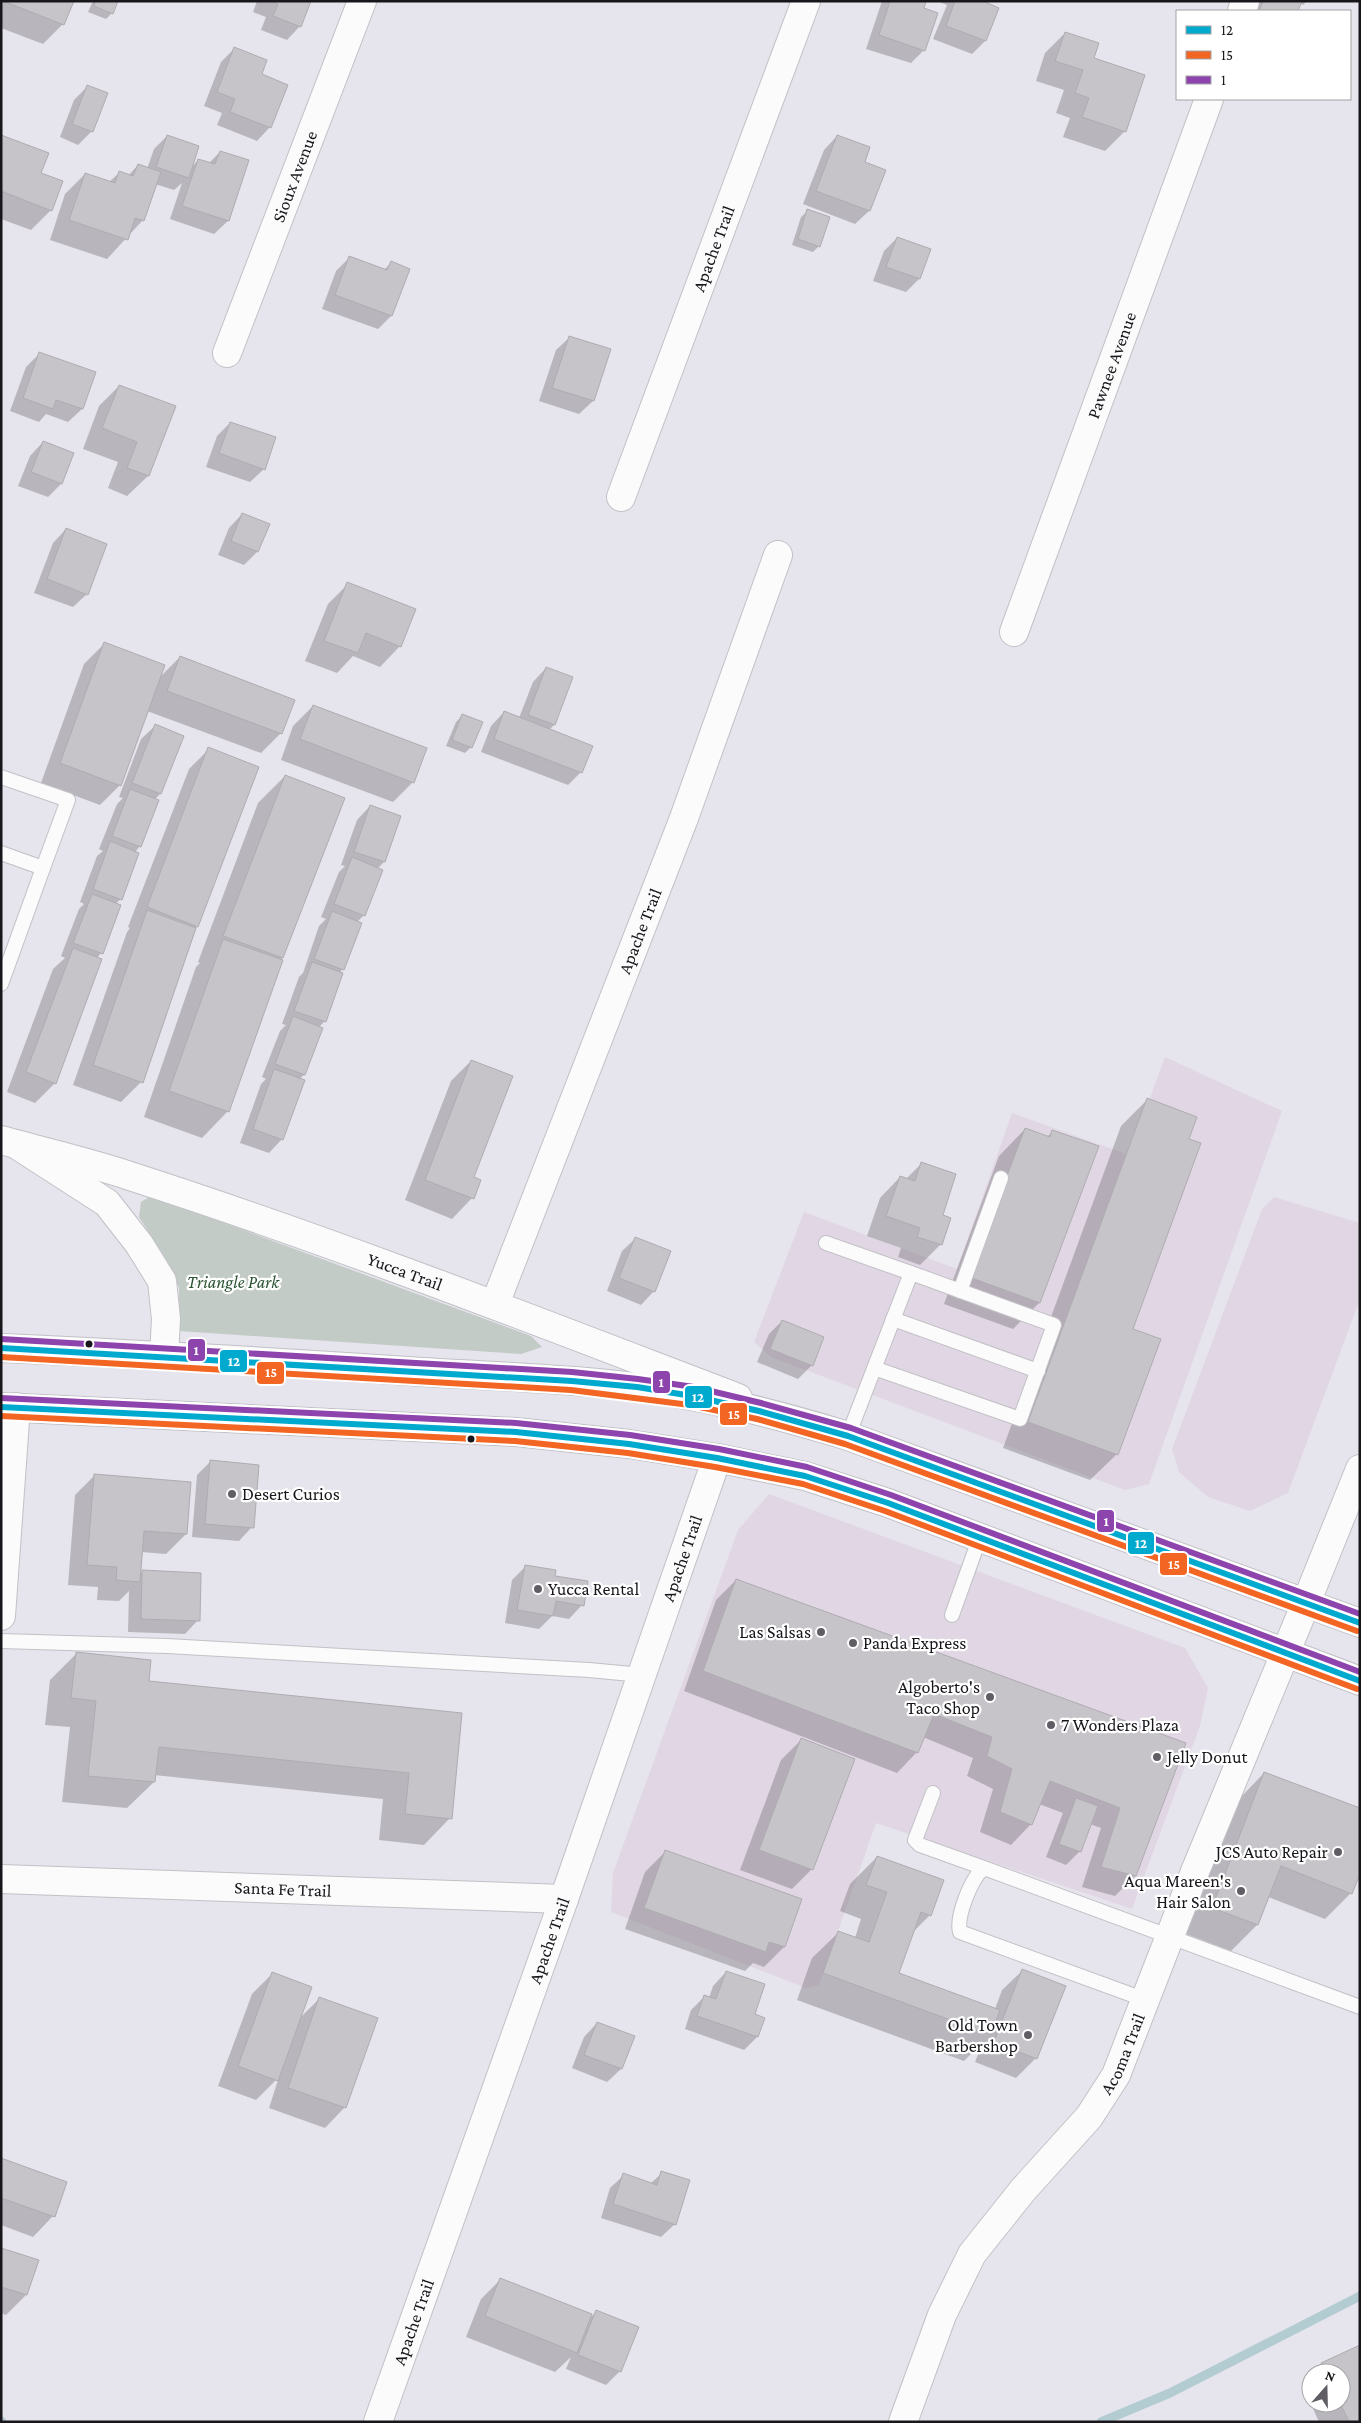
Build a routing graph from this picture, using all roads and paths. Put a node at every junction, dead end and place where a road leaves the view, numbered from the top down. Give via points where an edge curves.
1 (362, 1) edge
2 (806, 1) edge
3 (1210, 100) edge
4 (228, 353) dead end
5 (621, 497) dead end
6 (778, 555) dead end
7 (1014, 632) dead end
8 (1, 777) edge
9 (1, 853) edge
10 (43, 868) junction
11 (1, 984) edge
12 (9, 1142) edge
13 (1001, 1178) dead end
14 (826, 1244) dead end
15 (911, 1273) junction
16 (960, 1291) junction
17 (495, 1304) junction
18 (893, 1319) junction
19 (1, 1348) edge
20 (164, 1356) junction
21 (874, 1368) junction
22 (1038, 1371) junction
23 (9, 1407) edge
24 (802, 1422) junction
25 (848, 1436) junction
26 (717, 1458) junction
27 (1360, 1469) edge
28 (980, 1537) junction
29 (1306, 1603) junction
30 (952, 1615) dead end
31 (1, 1616) edge
32 (1360, 1623) edge
33 (1, 1641) edge
34 (1286, 1653) junction
35 (642, 1675) junction
36 (1360, 1681) edge
37 (933, 1793) dead end
38 (984, 1868) junction
39 (1, 1879) edge
40 (564, 1899) junction
41 (1170, 1937) junction
42 (1146, 2000) junction
43 (1360, 2007) edge
44 (378, 2422) edge
45 (903, 2422) edge

1 - 4 street, Sioux Avenue
2 - 5 street, Apache Trail
3 - 7 street, Pawnee Avenue
6 - 17 street, Apache Trail via 684,818
8 - 10 lane via 68,800
9 - 10 lane
10 - 11 lane
12 - 17 street, Yucca Trail via 128,1175
12 - 20 street via 107,1203 139,1244 162,1281 166,1319
13 - 16 lane
14 - 15 lane
15 - 16 lane
15 - 18 lane
16 - 22 lane via 1054,1325
17 - 24 street, Yucca Trail
18 - 21 lane
18 - 22 lane
19 - 20 street
20 - 24 street via 596,1384 724,1402
21 - 22 lane via 1020,1419
21 - 25 lane
23 - 26 street via 516,1432 629,1444
23 - 31 street
24 - 25 street
25 - 29 street
26 - 28 street via 805,1476
26 - 35 street, Apache Trail
27 - 29 street, Acoma Trail
28 - 30 lane
28 - 34 street
29 - 32 street
29 - 34 street, Acoma Trail
33 - 35 lane via 167,1646
34 - 36 street
34 - 41 street, Acoma Trail
35 - 40 street, Apache Trail
37 - 38 lane via 916,1840 920,1845
38 - 41 lane
38 - 42 lane via 976,1874 958,1923 960,1932
39 - 40 street, Santa Fe Trail
40 - 44 street, Apache Trail
41 - 42 street, Acoma Trail
41 - 43 lane
42 - 45 street, Acoma Trail via 1116,2075 1089,2117 1023,2190 972,2254 942,2314

